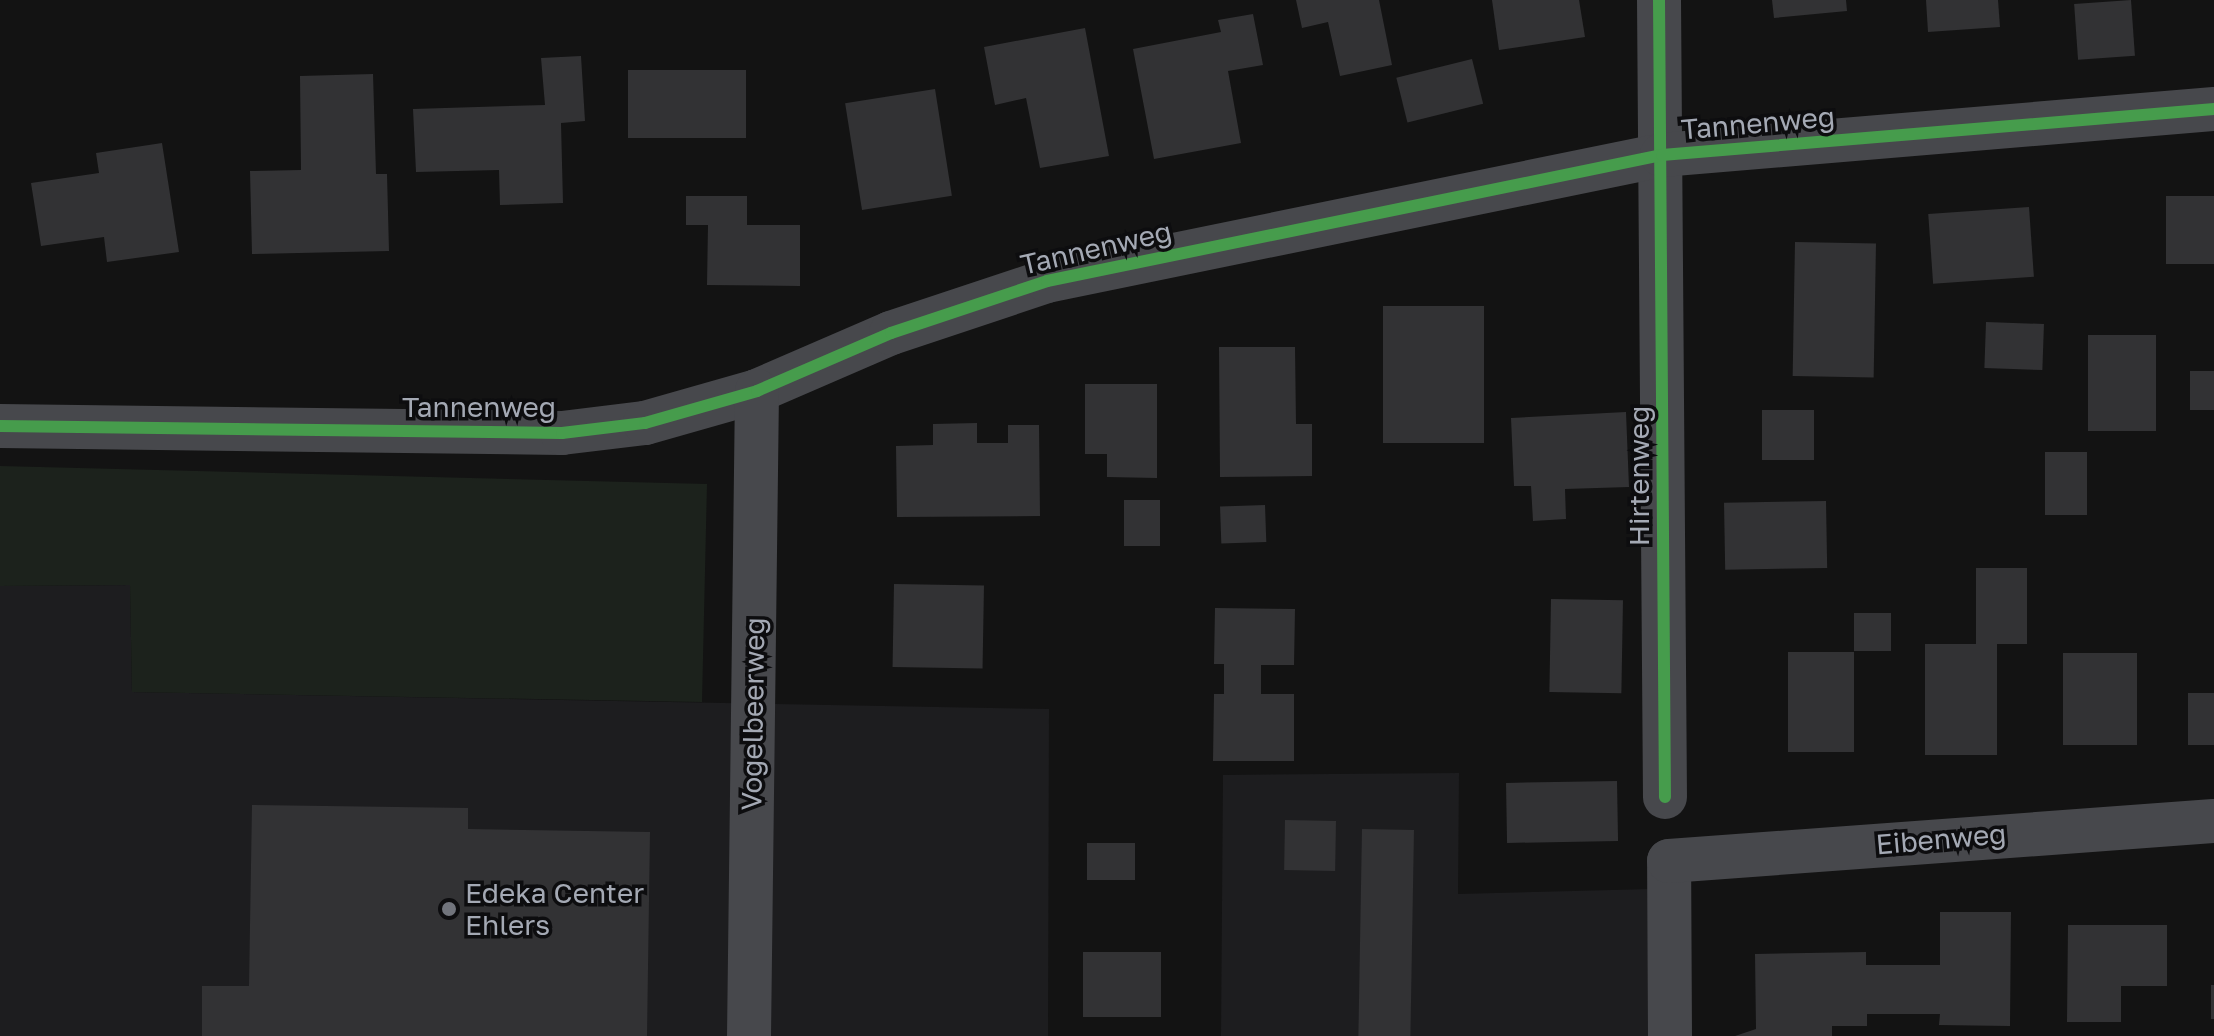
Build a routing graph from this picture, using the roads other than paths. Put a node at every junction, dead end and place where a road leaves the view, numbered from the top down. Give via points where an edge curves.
1 (1659, 0) edge
2 (2214, 109) edge
3 (1662, 155) junction
4 (757, 391) junction
5 (0, 426) edge
6 (1665, 797) dead end
7 (2214, 821) edge
8 (749, 1036) edge
9 (1670, 1036) edge

1 - 3 street, Hirtenweg
2 - 3 street, Tannenweg
3 - 4 street, Tannenweg via 1047,281 891,333
3 - 6 street, Hirtenweg
4 - 5 street, Tannenweg via 645,423 562,433
4 - 8 street, Vogelbeerweg
7 - 9 street, Eibenweg via 1669,861

